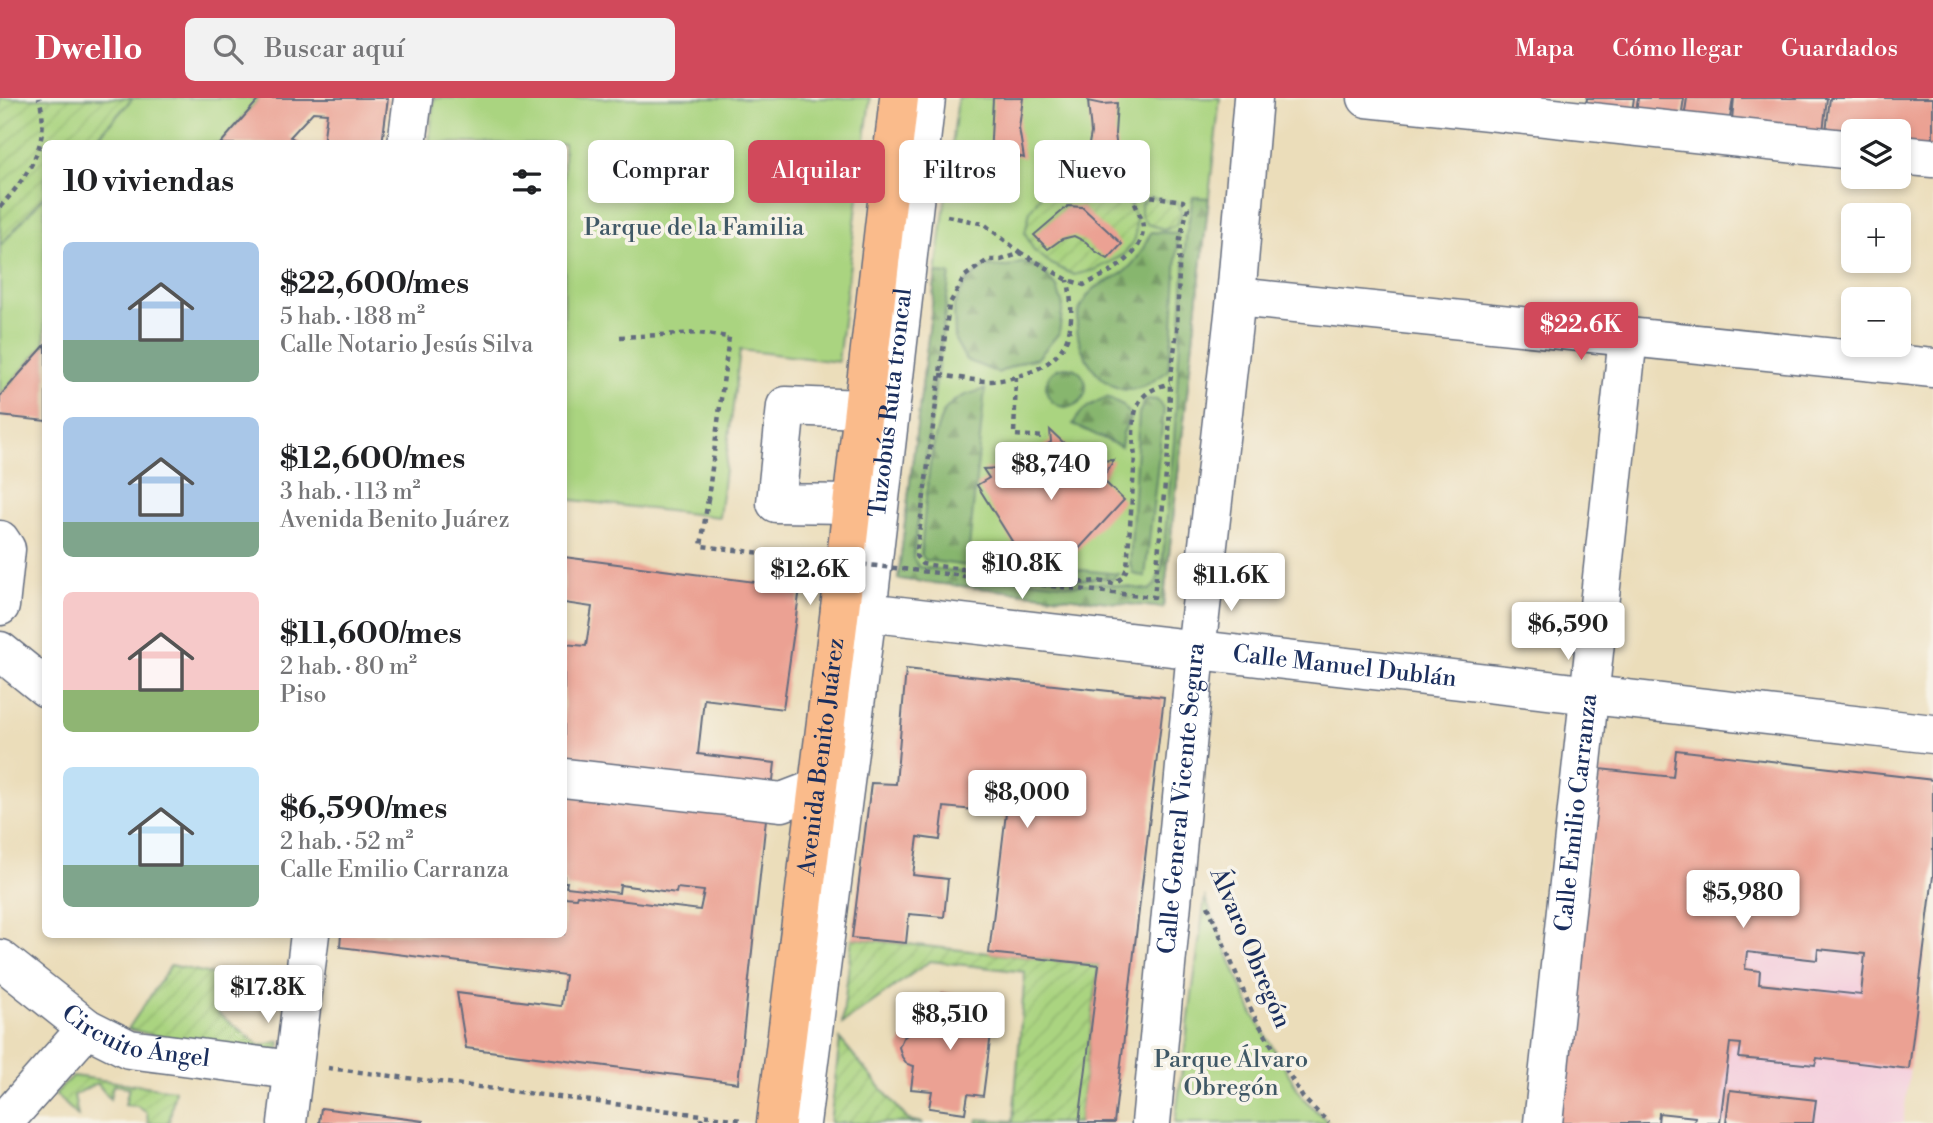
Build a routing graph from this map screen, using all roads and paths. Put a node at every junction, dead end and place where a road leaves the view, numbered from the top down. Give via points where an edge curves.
1 (39, 98) edge
2 (413, 98) edge
3 (900, 98) edge
4 (926, 98) edge
5 (1253, 98) edge
6 (1367, 98) edge
7 (408, 140) edge
8 (1841, 149) edge
9 (1911, 156) edge
10 (1933, 158) edge
11 (0, 206) edge
12 (939, 216) dead end
13 (1021, 253) junction
14 (1068, 280) junction
15 (1236, 297) junction
16 (620, 337) dead end
17 (1628, 337) junction
18 (1933, 368) edge
19 (940, 375) junction
20 (1016, 377) junction
21 (1170, 383) junction
22 (863, 409) junction
23 (1046, 438) dead end
24 (852, 505) junction
25 (0, 540) edge
26 (0, 606) edge
27 (854, 611) junction
28 (0, 651) edge
29 (1196, 651) junction
30 (42, 685) edge
31 (1588, 694) junction
32 (1933, 734) edge
33 (567, 778) edge
34 (816, 789) junction
35 (1205, 898) dead end
36 (309, 938) edge
37 (0, 959) edge
38 (87, 1028) junction
39 (292, 1070) junction
40 (702, 1116) junction
41 (759, 1122) edge
42 (3, 1123) edge
43 (286, 1123) edge
44 (701, 1123) edge
45 (801, 1123) edge
46 (1151, 1123) edge
47 (1329, 1123) edge
48 (1543, 1123) edge

1 - 11 path via 42,134 36,160
2 - 7 street
3 - 22 main road, Avenida Benito Juárez
4 - 27 street, Tuzobús Ruta troncal
5 - 15 street, Calle General Vicente Segura
6 - 8 street
9 - 10 street
12 - 13 path via 984,224
13 - 14 path
13 - 19 path via 988,260 965,276 950,305
14 - 20 path via 1072,304 1062,351 1039,370
14 - 21 path via 1084,285 1118,269 1137,247 1143,228 1134,201 1137,194 1183,201 1188,208 1180,239
15 - 17 street
15 - 29 street, Calle General Vicente Segura
16 - 21 path, bridge via 698,333 729,337 701,546 1154,597
17 - 18 street
17 - 31 street, Calle Emilio Carranza
19 - 20 path via 990,381
19 - 21 path via 916,556 922,564 1076,583 1114,584 1123,577 1136,411 1142,397
20 - 23 path via 1014,435
22 - 24 main road, Avenida Benito Juárez
22 - 24 street via 786,406 776,503
24 - 27 main road, Avenida Benito Juárez
25 - 26 street via 6,549
27 - 29 street, Calle Manuel Dublán
27 - 34 main road, Avenida Benito Juárez
27 - 45 street, Tuzobús Ruta troncal
28 - 30 street
29 - 31 street, Calle Manuel Dublán
29 - 46 street, Calle General Vicente Segura
31 - 32 street, Calle Manuel Dublán
31 - 48 street, Calle Emilio Carranza
33 - 34 street via 782,802
34 - 41 main road, Avenida Benito Juárez
35 - 47 path, Álvaro Obregón via 1252,1014 1303,1098
36 - 39 street
37 - 38 street, Circuito Ángel
38 - 39 street, Circuito Ángel via 129,1049
38 - 42 street
39 - 40 path via 320,1067
39 - 43 street
40 - 41 path
40 - 44 path

